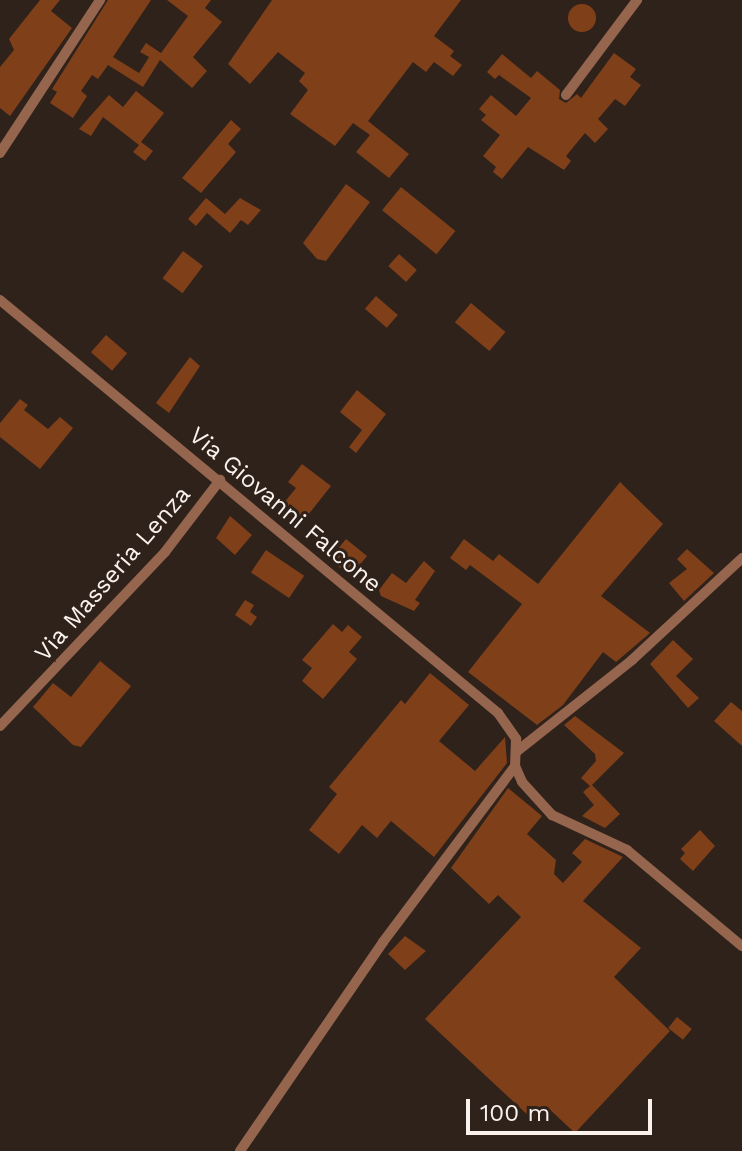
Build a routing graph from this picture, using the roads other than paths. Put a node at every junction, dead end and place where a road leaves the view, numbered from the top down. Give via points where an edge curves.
1 (100, 0) edge
2 (637, 0) edge
3 (566, 95) dead end
4 (0, 153) edge
5 (0, 300) edge
6 (220, 480) junction
7 (742, 558) edge
8 (0, 726) edge
9 (516, 752) junction
10 (515, 766) junction
11 (742, 946) edge
12 (240, 1151) edge

1 - 4 street
2 - 3 street
5 - 6 street, Via Giovanni Falcone
6 - 8 street, Via Masseria Lenza via 165,552
6 - 9 street, Via Giovanni Falcone via 498,713 516,739
7 - 9 street via 632,660
9 - 10 street, Via Giovanni Falcone
10 - 11 street via 534,800 552,815 627,850
10 - 12 street via 383,942

